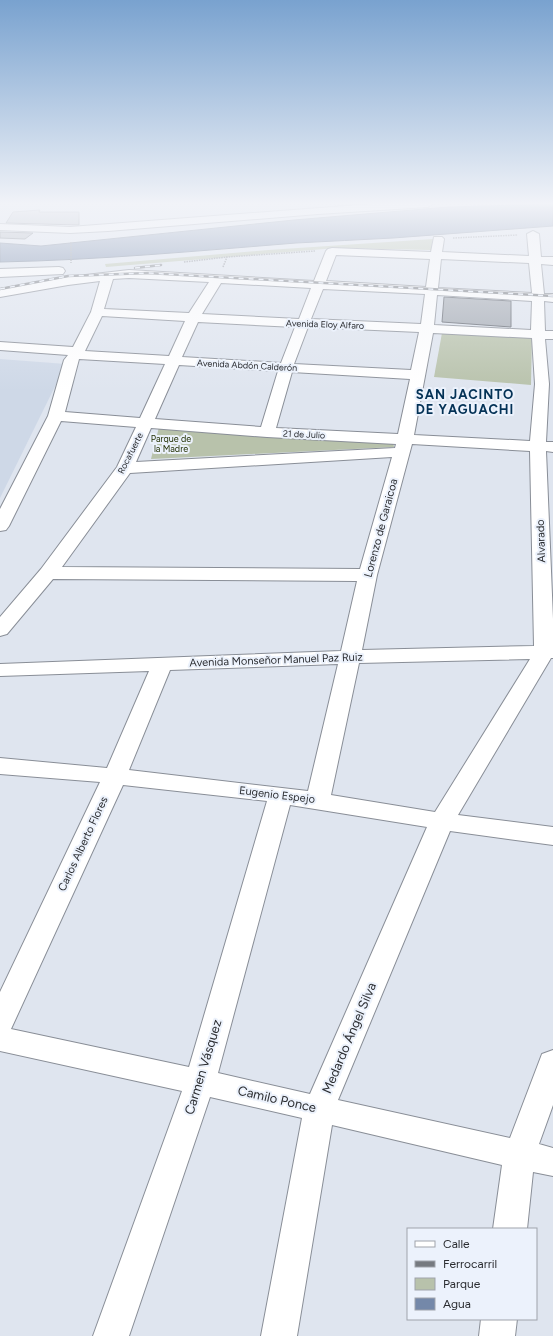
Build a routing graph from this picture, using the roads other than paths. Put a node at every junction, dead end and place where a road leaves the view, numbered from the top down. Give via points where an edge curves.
1 (326, 266) edge
2 (434, 266) edge
3 (536, 266) edge
4 (0, 273) edge
5 (102, 277) junction
6 (218, 278) junction
7 (319, 285) junction
8 (431, 291) junction
9 (0, 293) edge
10 (545, 297) edge
11 (97, 312) junction
12 (193, 318) junction
13 (303, 323) junction
14 (427, 328) junction
15 (546, 335) edge
16 (0, 346) edge
17 (0, 354) edge
18 (75, 355) junction
19 (172, 361) junction
20 (286, 367) junction
21 (418, 375) junction
22 (548, 385) edge
23 (56, 416) junction
24 (146, 423) junction
25 (267, 432) junction
26 (403, 446) junction
27 (545, 447) edge
28 (125, 468) junction
29 (0, 526) edge
30 (48, 573) junction
31 (368, 575) junction
32 (0, 630) edge
33 (548, 652) edge
34 (350, 657) junction
35 (162, 664) junction
36 (0, 670) edge
37 (0, 766) edge
38 (115, 776) junction
39 (281, 795) junction
40 (318, 800) junction
41 (442, 821) junction
42 (553, 836) edge
43 (0, 1022) edge
44 (0, 1039) edge
45 (553, 1064) edge
46 (200, 1082) junction
47 (319, 1109) junction
48 (519, 1155) junction
49 (553, 1162) edge
50 (510, 1228) edge
51 (499, 1320) edge
52 (111, 1336) edge
53 (279, 1336) edge
54 (497, 1336) edge

1 - 7 street
2 - 8 street, Lorenzo de Garaicoa
3 - 10 street, Alvarado
4 - 5 street via 93,270
5 - 6 street via 138,274
5 - 9 street
5 - 11 street
6 - 7 street
6 - 12 street, Rocafuerte
7 - 8 street
7 - 13 street
8 - 10 street
8 - 14 street, Lorenzo de Garaicoa
10 - 15 street, Alvarado
11 - 12 street, Avenida Eloy Alfaro
11 - 18 street
12 - 13 street, Avenida Eloy Alfaro
12 - 19 street, Rocafuerte
13 - 14 street, Avenida Eloy Alfaro
13 - 20 street
14 - 15 street, Avenida Eloy Alfaro
14 - 21 street, Lorenzo de Garaicoa
15 - 22 street, Alvarado
16 - 18 street, Avenida Abdón Calderón
17 - 18 street, Avenida Abdón Calderón
18 - 19 street, Avenida Abdón Calderón
18 - 23 street
19 - 20 street, Avenida Abdón Calderón
19 - 24 street, Rocafuerte
20 - 21 street, Avenida Abdón Calderón
20 - 25 street
21 - 26 street, Lorenzo de Garaicoa
22 - 27 street, Alvarado
23 - 24 street, 21 de Julio
23 - 29 street
24 - 25 street, 21 de Julio
24 - 28 street, Rocafuerte
25 - 26 street, 21 de Julio
26 - 27 street, 21 de Julio
26 - 28 street
26 - 31 street, Lorenzo de Garaicoa
27 - 33 street, Alvarado
28 - 30 street, Rocafuerte
30 - 31 street
30 - 32 street, Rocafuerte
31 - 34 street, Lorenzo de Garaicoa
33 - 34 street, Avenida Monseñor Manuel Paz Ruiz
33 - 41 street
34 - 35 street, Avenida Monseñor Manuel Paz Ruiz
34 - 40 street, Lorenzo de Garaicoa
35 - 36 street, Avenida Monseñor Manuel Paz Ruiz
35 - 38 street, Carlos Alberto Flores
37 - 38 street, Eugenio Espejo
38 - 39 street, Eugenio Espejo
38 - 43 street, Carlos Alberto Flores
39 - 40 street, Eugenio Espejo
39 - 46 street, Carmen Vásquez
40 - 41 street, Eugenio Espejo
41 - 42 street, Eugenio Espejo
41 - 47 street, Medardo Ángel Silva
44 - 46 street, Camilo Ponce
45 - 48 street
46 - 47 street, Camilo Ponce
46 - 52 street, Carmen Vásquez
47 - 48 street, Camilo Ponce
47 - 53 street, Medardo Ángel Silva
48 - 49 street, Camilo Ponce
48 - 50 street
51 - 54 street

